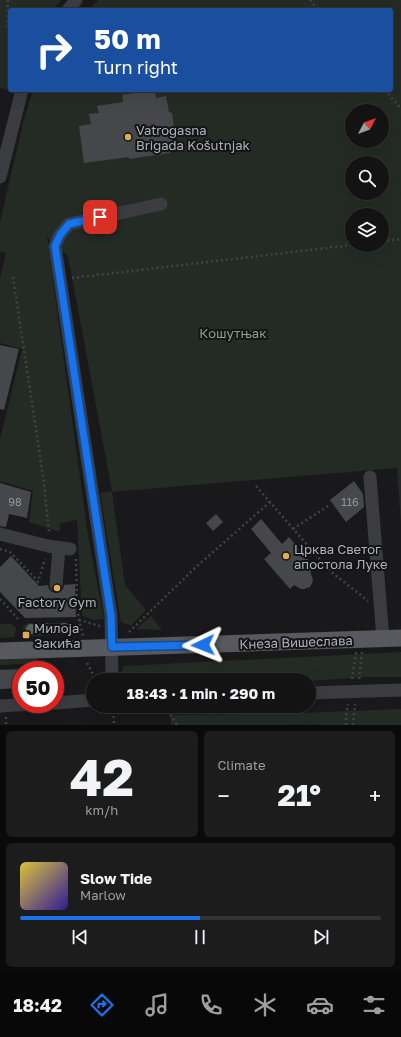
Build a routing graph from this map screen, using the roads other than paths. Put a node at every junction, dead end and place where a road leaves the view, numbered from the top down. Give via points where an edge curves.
1 (76, 0) edge
2 (70, 8) edge
3 (21, 92) edge
4 (0, 176) edge
5 (161, 204) dead end
6 (370, 477) dead end
7 (0, 534) edge
8 (56, 585) dead end
9 (401, 638) edge
10 (383, 639) junction
11 (112, 647) junction
12 (0, 651) edge
13 (112, 673) edge
14 (401, 690) edge
15 (316, 693) edge
16 (86, 700) edge
17 (64, 702) edge
18 (12, 705) edge
19 (0, 706) edge

1 - 2 street
3 - 4 street
5 - 11 street via 69,224 55,246 111,616
6 - 10 street
7 - 8 street via 59,548
9 - 10 main road, Кнеза Вишеслава
10 - 11 main road, Кнеза Вишеслава
11 - 12 main road, Кнеза Вишеслава
11 - 13 street
14 - 15 street
16 - 17 street
18 - 19 street

